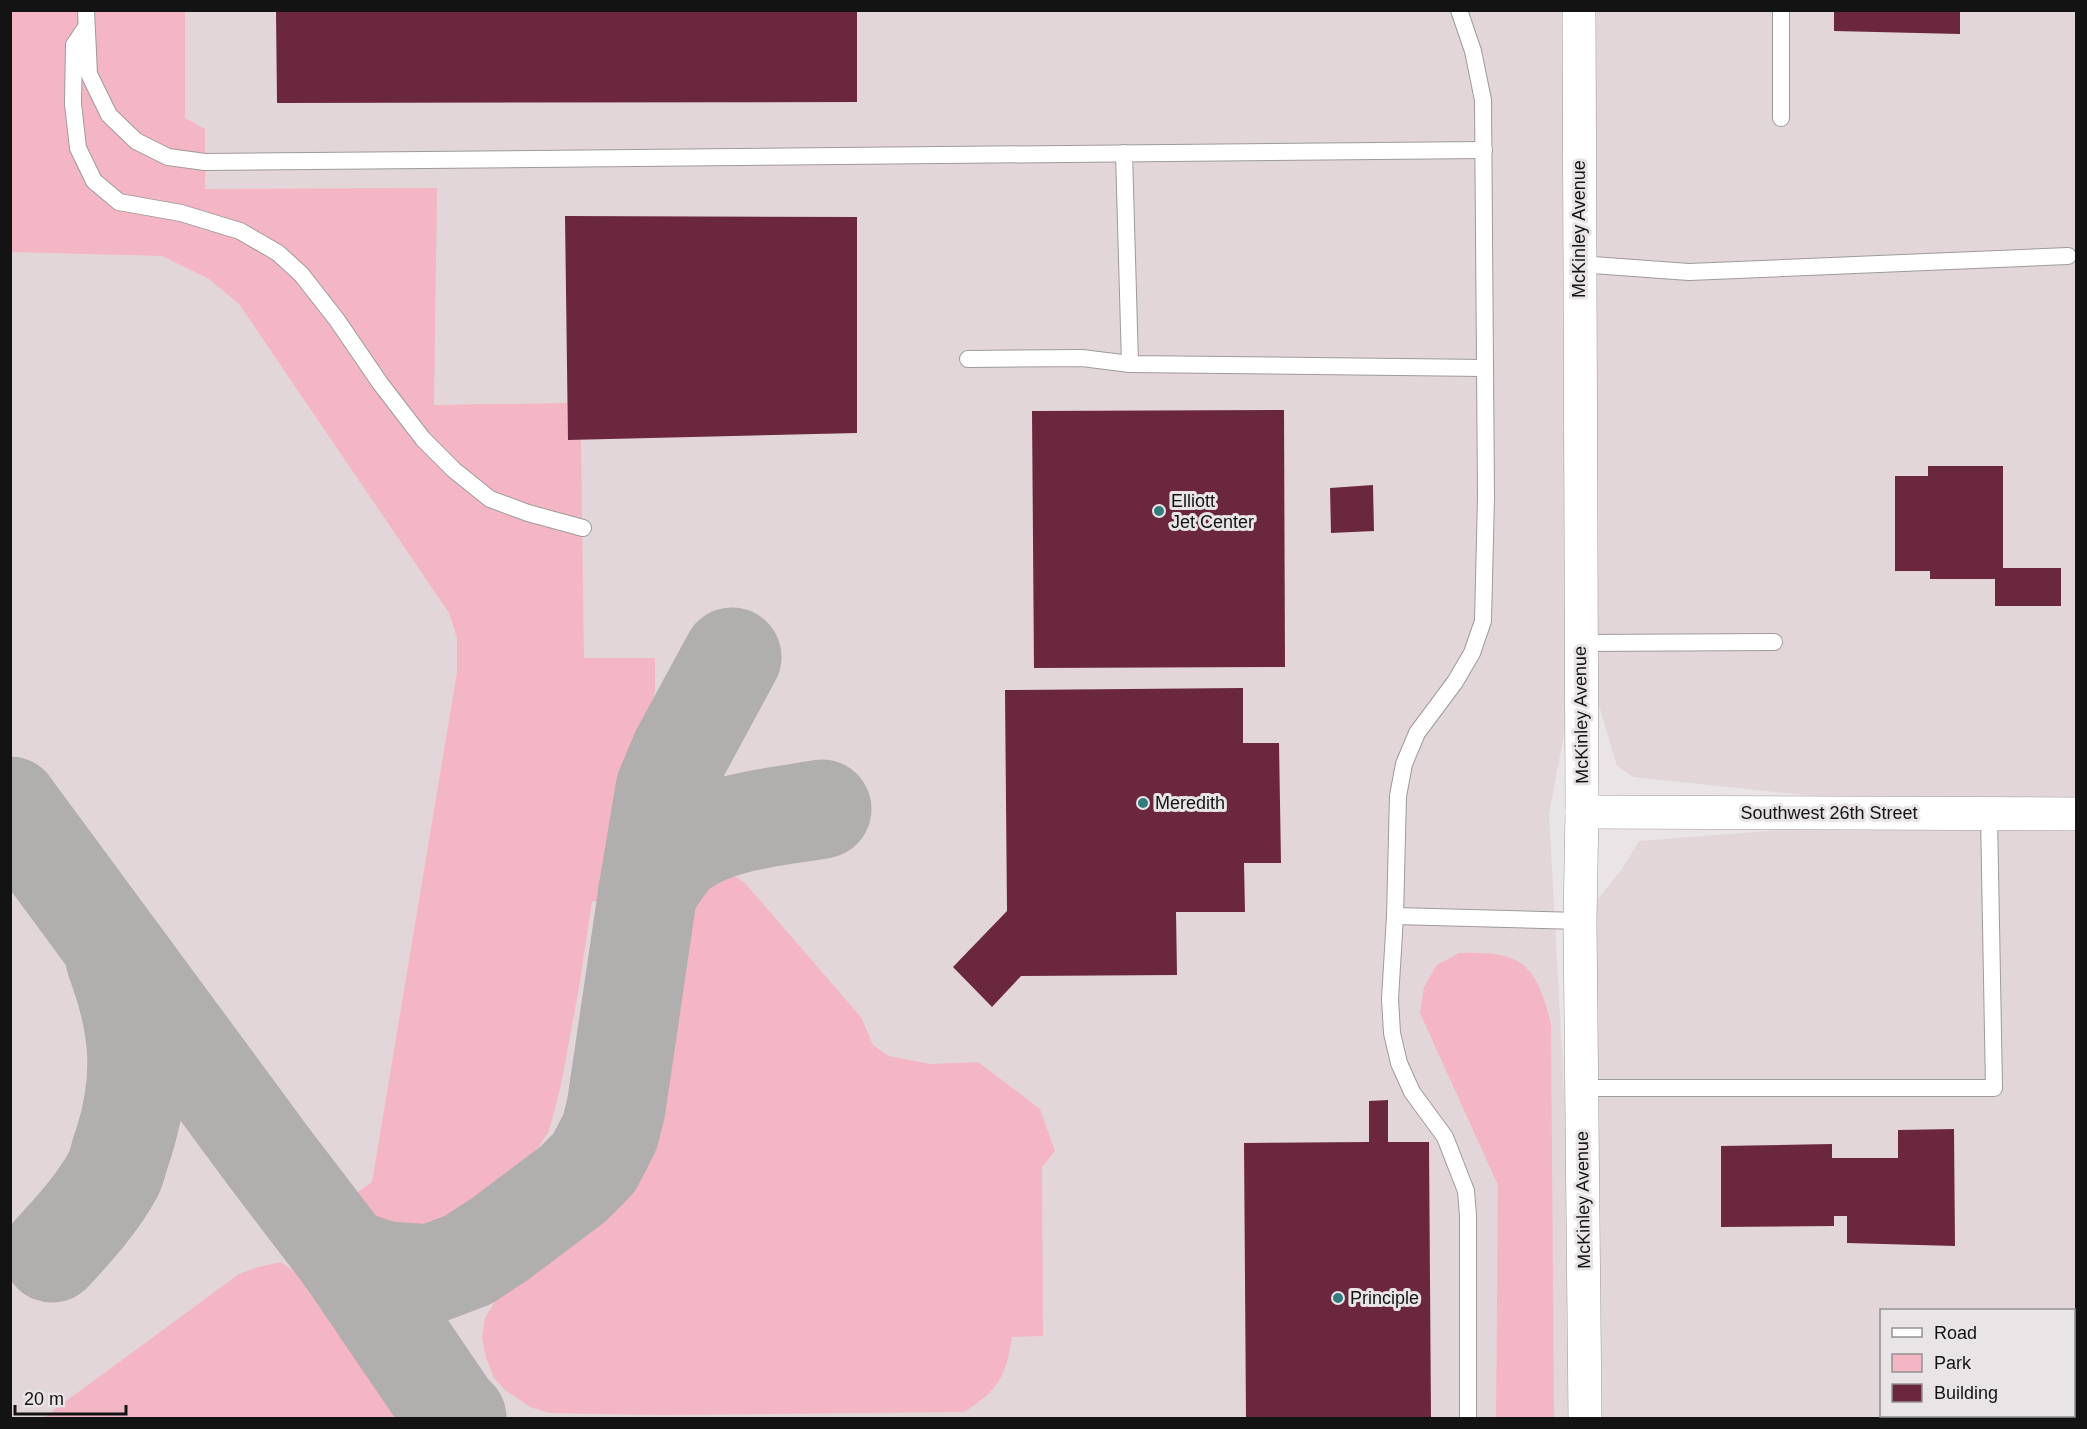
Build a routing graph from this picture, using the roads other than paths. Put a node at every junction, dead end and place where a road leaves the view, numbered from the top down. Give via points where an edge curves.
1 (1459, 10) edge
2 (1579, 10) edge
3 (1781, 10) edge
4 (86, 19) edge
5 (1781, 118) dead end
6 (1484, 150) junction
7 (1124, 153) junction
8 (2068, 256) dead end
9 (1579, 264) junction
10 (968, 359) dead end
11 (1130, 364) junction
12 (1485, 368) junction
13 (583, 528) dead end
14 (1774, 642) dead end
15 (1581, 643) junction
16 (1582, 812) junction
17 (1989, 814) junction
18 (2076, 814) edge
19 (1395, 916) junction
20 (1580, 921) junction
21 (1582, 1088) junction
22 (1468, 1419) edge
23 (1585, 1419) edge

1 - 6 lane via 1483,100
2 - 9 main road, McKinley Avenue
3 - 5 lane
4 - 7 lane via 88,74 110,115 136,141 168,157 205,162
4 - 13 lane via 74,45 73,104 78,148 94,181 119,202 181,213 240,231 278,253 301,274 423,439 454,470 490,499
6 - 7 lane
6 - 12 lane
7 - 11 lane
8 - 9 lane via 1689,272
9 - 15 main road, McKinley Avenue
10 - 11 lane via 1082,358
11 - 12 lane
12 - 19 lane via 1483,621 1472,653 1416,733 1404,764 1398,796
14 - 15 lane
15 - 16 main road, McKinley Avenue
16 - 17 main road, Southwest 26th Street
16 - 20 main road, McKinley Avenue
17 - 18 main road, Southwest 26th Street
17 - 21 lane via 1994,1088
19 - 20 lane
19 - 22 lane via 1390,999 1399,1063 1412,1092 1445,1137 1466,1191
20 - 21 main road, McKinley Avenue
21 - 23 main road, McKinley Avenue

